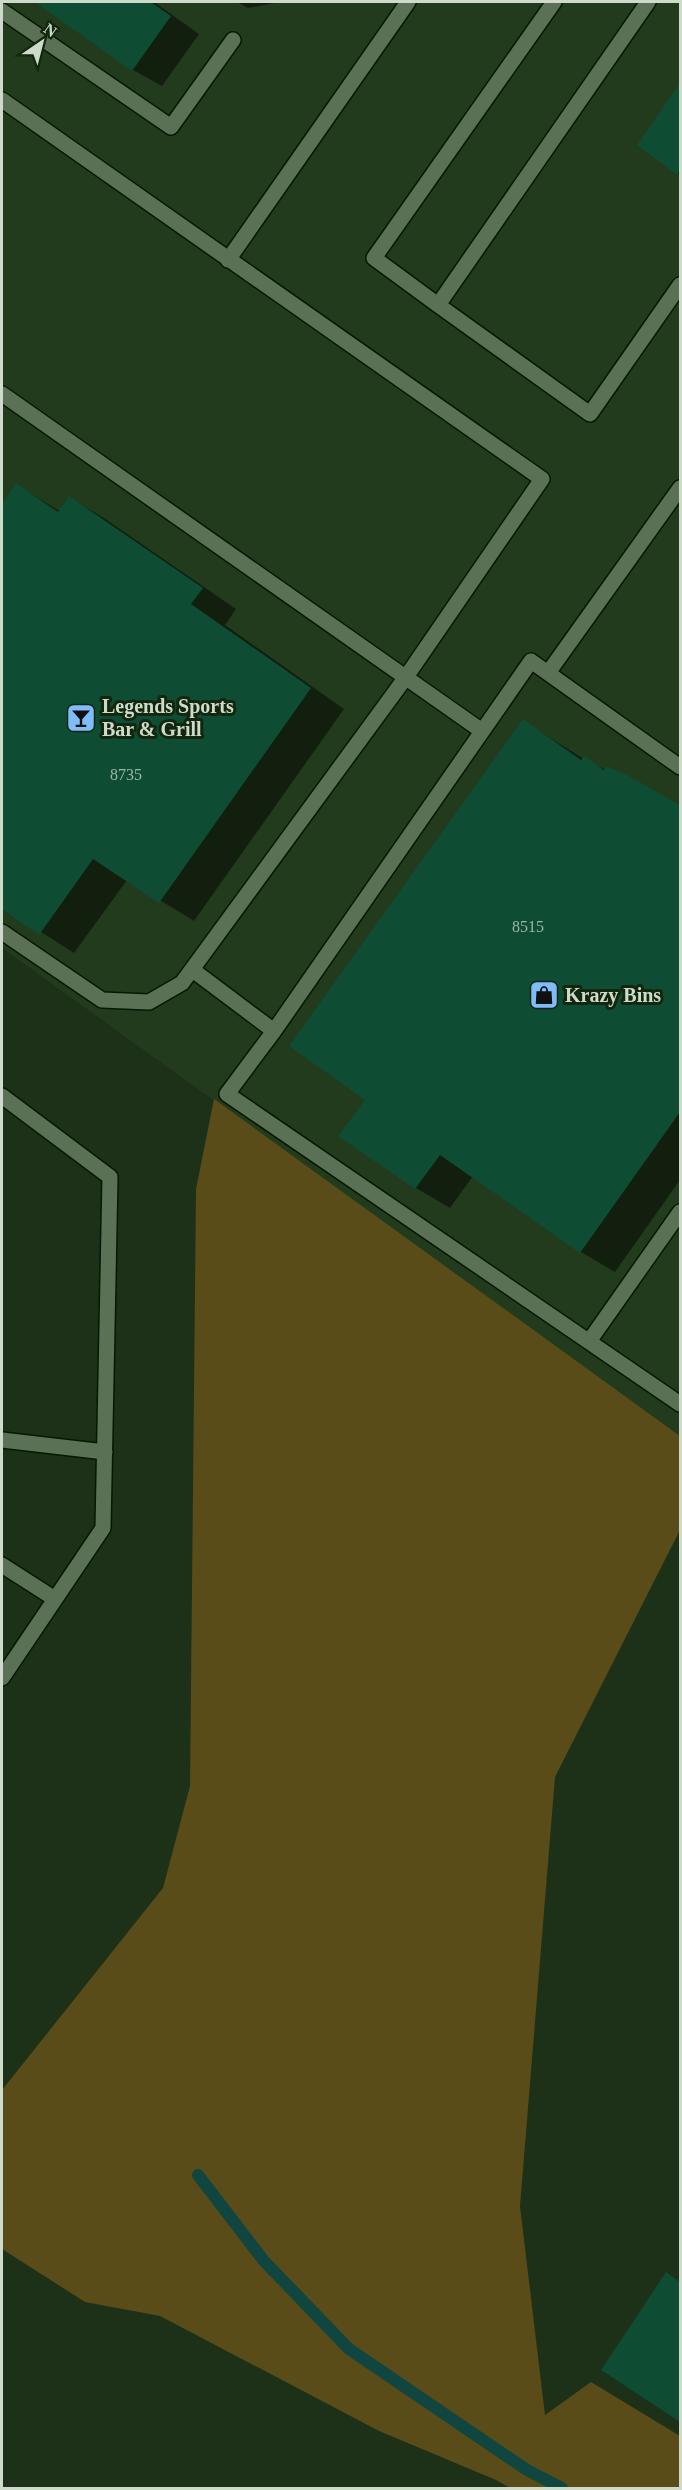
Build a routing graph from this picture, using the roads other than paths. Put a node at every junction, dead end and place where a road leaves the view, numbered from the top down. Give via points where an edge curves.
1 (408, 2) edge
2 (554, 2) edge
3 (648, 2) edge
4 (2, 11) edge
5 (233, 40) dead end
6 (2, 100) edge
7 (228, 260) junction
8 (681, 285) edge
9 (438, 305) junction
10 (2, 394) edge
11 (681, 488) edge
12 (548, 673) junction
13 (406, 678) junction
14 (482, 731) junction
15 (681, 767) edge
16 (2, 932) edge
17 (194, 970) junction
18 (274, 1031) junction
19 (2, 1096) edge
20 (681, 1212) edge
21 (590, 1340) junction
22 (681, 1404) edge
23 (2, 1440) edge
24 (105, 1452) junction
25 (2, 1565) edge
26 (55, 1599) junction
27 (2, 1678) edge

1 - 7 lane
2 - 9 lane via 374,258
3 - 9 lane
4 - 5 lane via 171,127
6 - 7 lane
7 - 13 lane via 542,479
8 - 9 lane via 590,414
10 - 13 lane
11 - 12 lane
12 - 14 lane via 531,662
12 - 15 lane
13 - 14 lane
13 - 17 lane
14 - 18 lane
16 - 17 lane via 102,1000 149,1002 182,983
17 - 18 lane
18 - 21 lane via 228,1094
19 - 24 lane via 110,1178
20 - 21 lane
21 - 22 lane
23 - 24 lane
24 - 26 lane via 103,1528
25 - 26 lane
26 - 27 lane

